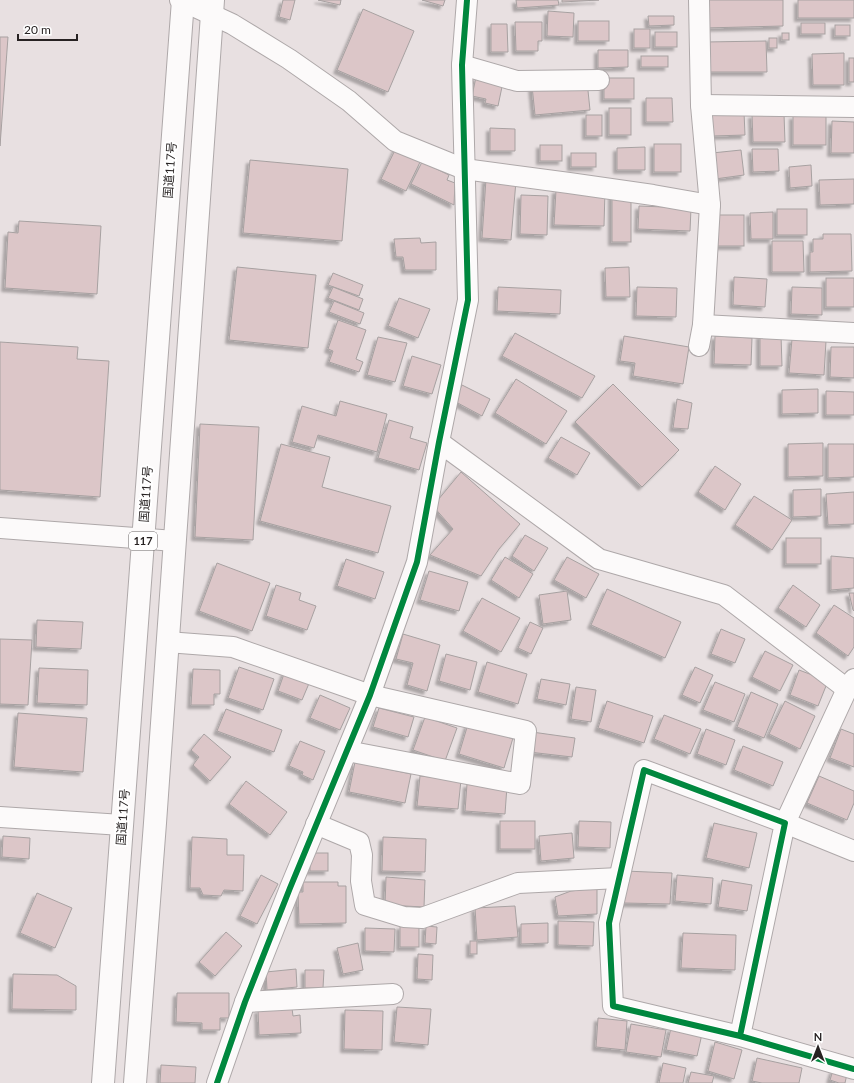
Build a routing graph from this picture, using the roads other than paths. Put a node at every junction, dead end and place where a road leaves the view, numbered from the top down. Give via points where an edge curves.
1 (182, 0) edge
2 (467, 0) edge
3 (699, 0) edge
4 (213, 7) edge
5 (462, 65) junction
6 (599, 80) dead end
7 (701, 105) junction
8 (854, 107) edge
9 (464, 169) junction
10 (710, 205) junction
11 (703, 325) junction
12 (854, 333) edge
13 (699, 346) dead end
14 (439, 442) junction
15 (0, 528) edge
16 (143, 538) junction
17 (175, 541) junction
18 (168, 642) junction
19 (851, 684) edge
20 (370, 696) junction
21 (347, 751) junction
22 (0, 817) edge
23 (785, 823) junction
24 (316, 824) junction
25 (122, 825) junction
26 (854, 851) edge
27 (619, 878) junction
28 (393, 994) dead end
29 (245, 1002) junction
30 (740, 1036) junction
31 (854, 1069) edge
32 (104, 1083) edge
33 (135, 1083) edge
34 (217, 1083) edge

1 - 4 street
1 - 16 highway, 国道117号 / 117
2 - 5 street
3 - 7 street
4 - 9 street via 232,24 289,59 349,101 395,141
4 - 17 highway, 117
5 - 6 street via 517,81
5 - 9 street
7 - 8 street
7 - 10 street
9 - 10 street
9 - 14 street via 468,300
10 - 11 street
11 - 12 street
11 - 13 street
14 - 19 street via 599,559 724,595
14 - 20 street via 417,562
15 - 16 street
16 - 17 street
16 - 25 highway, 国道117号 / 117
17 - 18 highway, 117
18 - 20 street via 233,647
18 - 33 highway, 117
19 - 23 street
20 - 21 street
20 - 21 street via 526,731 520,784
21 - 24 street
22 - 25 street
23 - 26 street
23 - 27 street via 644,770
23 - 30 street
24 - 27 street via 359,842 365,906 404,917 422,918 518,883
24 - 29 street
25 - 32 highway, 国道117号 / 117
27 - 30 street via 609,923 613,1006
28 - 29 street
29 - 34 street
30 - 31 street

